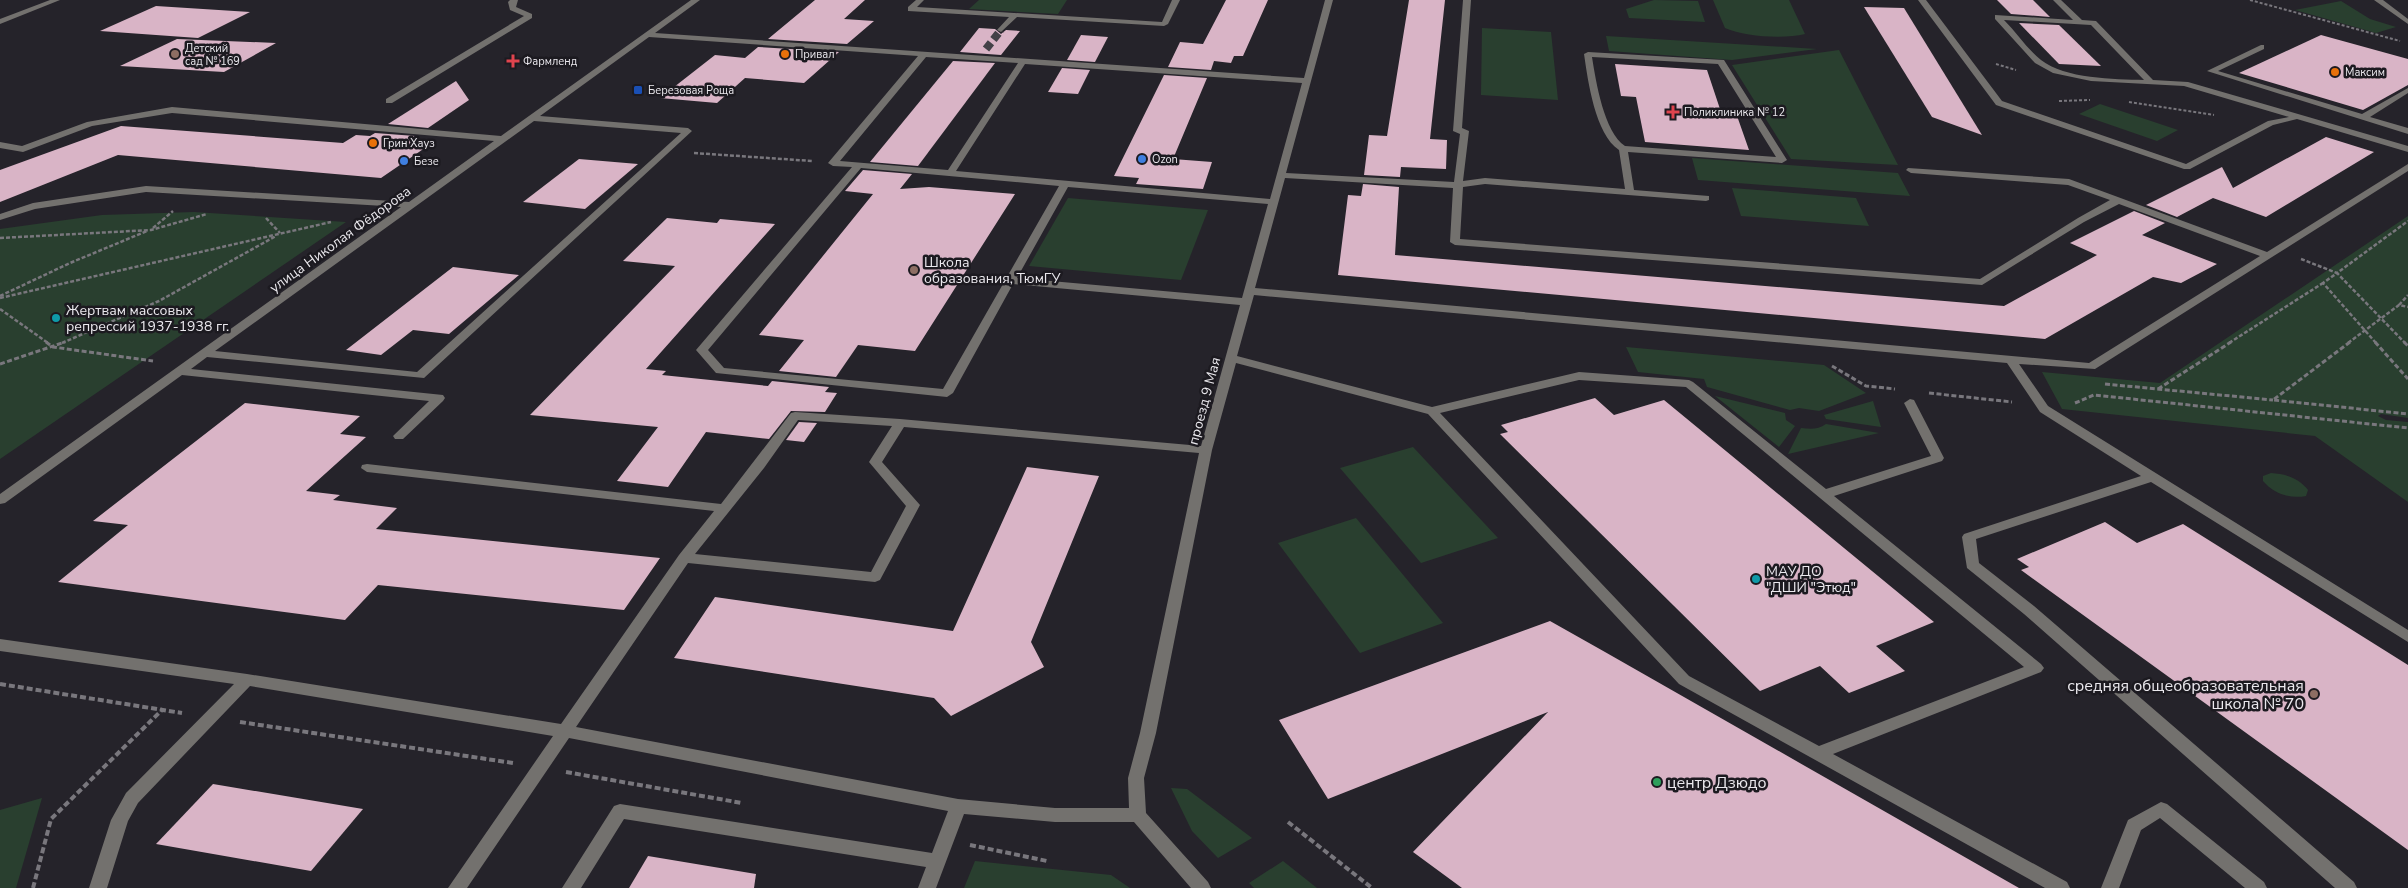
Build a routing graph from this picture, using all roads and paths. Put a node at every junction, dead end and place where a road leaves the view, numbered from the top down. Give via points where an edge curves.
1 (56, 0) edge
2 (514, 0) edge
3 (696, 0) edge
4 (920, 0) edge
5 (1176, 0) edge
6 (1329, 0) edge
7 (1467, 0) edge
8 (1922, 0) edge
9 (2057, 0) edge
10 (2250, 0) edge
11 (2378, 0) edge
12 (1015, 15) junction
13 (0, 22) edge
14 (2080, 22) junction
15 (2408, 22) edge
16 (1001, 30) tunnel mouth
17 (648, 35) junction
18 (2408, 43) edge
19 (2261, 47) dead end
20 (986, 49) tunnel mouth
21 (924, 54) junction
22 (979, 58) junction
23 (1023, 61) junction
24 (1306, 81) junction
25 (2150, 82) junction
26 (2408, 90) edge
27 (2098, 100) dead end
28 (2058, 101) dead end
29 (389, 102) dead end
30 (2127, 102) dead end
31 (2223, 116) dead end
32 (2363, 117) junction
33 (532, 118) junction
34 (2302, 119) junction
35 (2408, 131) edge
36 (502, 139) junction
37 (0, 145) edge
38 (1623, 149) junction
39 (2408, 149) edge
40 (666, 151) junction
41 (833, 163) junction
42 (859, 165) junction
43 (2408, 168) edge
44 (1912, 170) dead end
45 (950, 174) junction
46 (1281, 175) junction
47 (1065, 183) junction
48 (1458, 185) junction
49 (196, 192) junction
50 (1630, 192) junction
51 (1706, 198) dead end
52 (2118, 200) junction
53 (1274, 202) junction
54 (411, 205) junction
55 (215, 212) dead end
56 (261, 214) dead end
57 (0, 216) edge
58 (336, 220) dead end
59 (151, 230) junction
60 (281, 234) junction
61 (0, 238) edge
62 (2266, 255) junction
63 (1010, 281) junction
64 (2323, 283) junction
65 (2408, 295) edge
66 (1248, 296) junction
67 (0, 297) edge
68 (2398, 305) junction
69 (2408, 307) edge
70 (0, 309) edge
71 (2381, 319) junction
72 (2365, 330) junction
73 (2408, 346) edge
74 (53, 347) junction
75 (204, 353) junction
76 (1231, 358) junction
77 (2011, 360) junction
78 (153, 361) dead end
79 (0, 364) edge
80 (1830, 364) dead end
81 (180, 371) junction
82 (2408, 379) edge
83 (2100, 383) dead end
84 (2158, 389) junction
85 (1896, 390) dead end
86 (1925, 393) dead end
87 (2273, 400) junction
88 (1910, 404) dead end
89 (2042, 405) junction
90 (1432, 411) junction
91 (2408, 414) edge
92 (900, 423) junction
93 (2408, 428) edge
94 (399, 436) dead end
95 (1206, 450) junction
96 (367, 468) dead end
97 (2151, 477) junction
98 (1825, 494) junction
99 (0, 500) edge
100 (722, 508) junction
101 (684, 558) junction
102 (2408, 637) edge
103 (0, 645) edge
104 (247, 680) junction
105 (162, 709) dead end
106 (563, 732) junction
107 (1817, 754) junction
108 (958, 806) junction
109 (1138, 816) junction
110 (1288, 822) dead end
111 (937, 861) junction
112 (32, 888) edge
113 (98, 888) edge
114 (457, 888) edge
115 (571, 888) edge
116 (927, 888) edge
117 (1202, 888) edge
118 (1372, 888) edge
119 (2061, 888) edge
120 (2110, 888) edge
121 (2258, 888) edge
122 (2348, 888) edge

1 - 13 street
2 - 29 street via 514,8 529,16
3 - 17 street, улица Николая Фёдорова
4 - 12 street via 912,9
5 - 12 street via 1164,24
6 - 24 street, проезд 9 Мая
7 - 48 street via 1457,130 1465,131
8 - 34 street via 1998,103 2187,167 2271,123
9 - 14 street
10 - 18 path
11 - 15 street
12 - 16 street
14 - 25 street via 2093,23
14 - 25 street via 1998,17 2042,65 2067,76
17 - 21 street
17 - 33 street, улица Николая Фёдорова
19 - 32 street via 2211,71
20 - 22 street
21 - 22 street
21 - 41 street
22 - 23 street
23 - 24 street
23 - 45 street
24 - 46 street, проезд 9 Мая
25 - 34 street via 2185,84
26 - 32 street
27 - 28 path
30 - 31 path
32 - 35 street
33 - 36 street, улица Николая Фёдорова
33 - 40 street via 688,131
34 - 39 street
36 - 37 street via 172,110 90,124 23,149
36 - 54 street, улица Николая Фёдорова
38 - 38 street via 1613,142 1593,92 1588,54 1721,62 1782,160
38 - 50 street
40 - 41 path
40 - 75 street via 420,376
41 - 42 street
42 - 45 street
42 - 63 street via 702,350 720,371 947,394
43 - 62 street
44 - 52 street via 2069,182
45 - 47 street
46 - 48 street
46 - 53 street, проезд 9 Мая
47 - 53 street
47 - 63 street
48 - 50 street via 1485,181
48 - 52 street via 1456,242 1982,282
49 - 54 street
49 - 57 street via 146,189 33,206
49 - 59 path
50 - 51 street
52 - 62 street
53 - 66 street, проезд 9 Мая
54 - 75 street, улица Николая Фёдорова
55 - 59 path
56 - 60 path
58 - 60 path
59 - 61 path
59 - 67 path via 70,263
60 - 67 path
60 - 74 path via 159,301
62 - 77 street via 2091,367
63 - 66 street
64 - 71 path via 2337,273
64 - 72 path
64 - 84 path
65 - 68 path
66 - 76 street, проезд 9 Мая
66 - 77 street
68 - 69 path
68 - 71 path
70 - 74 path
71 - 72 path
71 - 73 path
72 - 82 path
72 - 87 path
74 - 78 path
74 - 79 path
75 - 81 street, улица Николая Фёдорова
76 - 90 street
76 - 95 street, проезд 9 Мая
77 - 89 street
80 - 85 path via 1866,386
81 - 94 street via 439,398
81 - 99 street, улица Николая Фёдорова
83 - 84 path
84 - 87 path
86 - 89 path
87 - 91 path
88 - 98 street via 1938,458
89 - 93 path via 2066,407 2094,395
89 - 97 street
90 - 98 street via 1578,376 1689,384
90 - 107 street via 1684,680
92 - 95 street
92 - 100 street via 795,416
92 - 101 street via 875,462 913,505 875,577
95 - 109 street, проезд 9 Мая via 1136,778
96 - 100 street
97 - 102 street
97 - 122 street via 1969,537 1972,565 2029,610
98 - 107 street via 2036,668
100 - 101 street
101 - 106 street
103 - 104 street
104 - 106 street
104 - 113 street via 132,798 120,820
105 - 112 path via 51,819
106 - 108 street
106 - 114 street
107 - 119 street
108 - 109 street via 1055,815
108 - 111 street
109 - 117 street
110 - 118 path
111 - 115 street via 620,810
111 - 116 street
120 - 121 street via 2134,825 2161,809

